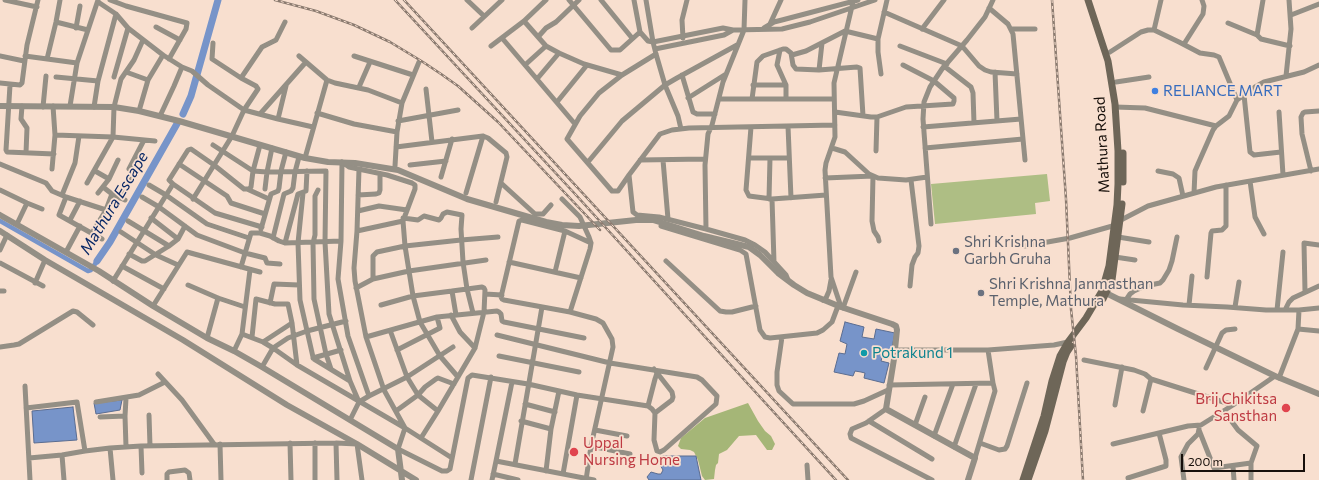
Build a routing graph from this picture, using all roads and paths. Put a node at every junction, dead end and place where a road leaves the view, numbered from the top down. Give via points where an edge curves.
1 (5, 0) edge
2 (38, 0) edge
3 (60, 0) edge
4 (110, 0) edge
5 (467, 0) edge
6 (502, 0) edge
7 (546, 0) edge
8 (569, 0) edge
9 (579, 0) edge
10 (601, 0) edge
11 (634, 0) edge
12 (646, 0) edge
13 (687, 0) edge
14 (744, 0) edge
15 (780, 0) edge
16 (875, 0) edge
17 (887, 0) edge
18 (944, 0) edge
19 (993, 0) edge
20 (1088, 0) edge
21 (1093, 0) edge
22 (1161, 0) edge
23 (1263, 0) edge
24 (1290, 0) edge
25 (98, 1) edge
26 (855, 1) edge
27 (1203, 1) edge
28 (1319, 4) edge
29 (574, 5) junction
30 (37, 6) junction
31 (80, 6) dead end
32 (851, 8) junction
33 (990, 8) junction
34 (884, 12) junction
35 (116, 14) junction
36 (1291, 15) junction
37 (484, 16) junction
38 (524, 21) junction
39 (56, 22) junction
40 (285, 22) dead end
41 (1228, 23) dead end
42 (770, 24) junction
43 (156, 27) dead end
44 (76, 28) junction
45 (128, 28) junction
46 (472, 28) dead end
47 (763, 29) junction
48 (922, 29) junction
49 (1011, 29) junction
50 (1035, 29) dead end
51 (88, 30) junction
52 (733, 30) junction
53 (744, 30) junction
54 (1154, 30) junction
55 (845, 31) junction
56 (640, 32) junction
57 (683, 36) junction
58 (1257, 36) junction
59 (538, 37) junction
60 (502, 38) junction
61 (632, 38) junction
62 (878, 39) junction
63 (143, 40) junction
64 (180, 40) junction
65 (653, 42) junction
66 (213, 43) dead end
67 (684, 43) junction
68 (822, 43) junction
69 (1184, 44) junction
70 (737, 45) junction
71 (491, 46) dead end
72 (546, 46) junction
73 (900, 46) dead end
74 (962, 46) junction
75 (1290, 46) junction
76 (780, 50) junction
77 (655, 52) junction
78 (1110, 52) junction
79 (559, 53) junction
80 (163, 55) junction
81 (792, 55) junction
82 (299, 56) dead end
83 (354, 56) dead end
84 (0, 58) edge
85 (25, 59) junction
86 (47, 59) junction
87 (169, 59) junction
88 (306, 62) junction
89 (370, 62) junction
90 (419, 62) dead end
91 (77, 63) junction
92 (587, 65) junction
93 (903, 65) dead end
94 (945, 65) junction
95 (1319, 65) edge
96 (525, 66) junction
97 (182, 67) junction
98 (837, 68) junction
99 (818, 70) junction
100 (126, 72) junction
101 (995, 72) junction
102 (414, 74) junction
103 (726, 74) junction
104 (881, 74) dead end
105 (1017, 74) junction
106 (622, 75) junction
107 (682, 75) junction
108 (46, 76) dead end
109 (1286, 76) junction
110 (56, 77) dead end
111 (114, 77) dead end
112 (1149, 77) dead end
113 (74, 78) junction
114 (241, 78) junction
115 (537, 79) junction
116 (148, 80) junction
117 (326, 80) junction
118 (934, 80) junction
119 (98, 81) junction
120 (1116, 82) junction
121 (0, 83) edge
122 (786, 84) junction
123 (10, 85) junction
124 (286, 85) junction
125 (665, 85) junction
126 (753, 85) junction
127 (359, 87) junction
128 (426, 89) dead end
129 (1244, 95) junction
130 (688, 98) junction
131 (719, 99) junction
132 (752, 99) junction
133 (786, 99) junction
134 (834, 99) junction
135 (1237, 100) junction
136 (557, 102) junction
137 (402, 103) junction
138 (0, 106) edge
139 (9, 106) junction
140 (22, 106) junction
141 (53, 106) junction
142 (70, 106) junction
143 (924, 106) junction
144 (43, 107) junction
145 (94, 107) junction
146 (114, 107) junction
147 (1117, 107) junction
148 (244, 110) junction
149 (458, 110) dead end
150 (139, 111) junction
151 (1319, 111) edge
152 (835, 112) junction
153 (1279, 112) dead end
154 (317, 113) junction
155 (260, 114) junction
156 (715, 114) junction
157 (160, 116) junction
158 (429, 116) junction
159 (863, 116) junction
160 (877, 117) junction
161 (278, 119) junction
162 (1021, 119) junction
163 (398, 121) junction
164 (997, 121) junction
165 (974, 123) junction
166 (575, 124) junction
167 (835, 125) junction
168 (788, 126) junction
169 (1216, 126) junction
170 (313, 127) junction
171 (751, 127) junction
172 (923, 127) junction
173 (711, 128) junction
174 (680, 129) junction
175 (397, 132) junction
176 (55, 135) junction
177 (79, 136) junction
178 (232, 136) junction
179 (483, 136) junction
180 (113, 137) junction
181 (1022, 138) junction
182 (452, 139) junction
183 (144, 140) junction
184 (155, 141) dead end
185 (432, 142) junction
186 (214, 145) dead end
187 (260, 145) junction
188 (272, 148) junction
189 (396, 148) junction
190 (832, 148) junction
191 (925, 148) junction
192 (223, 151) junction
193 (876, 151) dead end
194 (286, 152) junction
195 (1281, 152) junction
196 (26, 153) junction
197 (54, 154) junction
198 (302, 157) junction
199 (749, 158) junction
200 (770, 158) junction
201 (789, 158) junction
202 (705, 159) junction
203 (118, 160) dead end
204 (640, 160) junction
205 (663, 160) junction
206 (1025, 160) dead end
207 (446, 161) junction
208 (328, 162) junction
209 (342, 162) junction
210 (588, 162) junction
211 (0, 164) edge
212 (179, 164) junction
213 (410, 164) dead end
214 (214, 165) junction
215 (395, 166) dead end
216 (52, 169) dead end
217 (129, 169) dead end
218 (1319, 169) edge
219 (95, 170) junction
220 (359, 170) junction
221 (253, 171) junction
222 (281, 171) junction
223 (307, 171) junction
224 (326, 171) junction
225 (1158, 171) dead end
226 (1310, 171) junction
227 (267, 172) junction
228 (295, 172) junction
229 (380, 174) junction
230 (629, 175) junction
231 (873, 176) junction
232 (1283, 176) junction
233 (441, 177) dead end
234 (927, 177) junction
235 (132, 178) dead end
236 (826, 178) junction
237 (108, 179) junction
238 (911, 180) junction
239 (204, 181) junction
240 (1250, 181) junction
241 (87, 183) dead end
242 (501, 183) junction
243 (173, 184) junction
244 (149, 185) dead end
245 (1226, 185) junction
246 (103, 187) junction
247 (247, 189) junction
248 (265, 189) dead end
249 (0, 190) edge
250 (318, 190) dead end
251 (98, 192) dead end
252 (303, 193) junction
253 (466, 193) dead end
254 (1194, 193) junction
255 (112, 194) junction
256 (166, 195) junction
257 (358, 195) junction
258 (826, 195) junction
259 (64, 196) junction
260 (1183, 196) junction
261 (142, 197) dead end
262 (193, 198) junction
263 (562, 198) dead end
264 (791, 198) junction
265 (269, 199) junction
266 (771, 199) junction
267 (80, 201) junction
268 (496, 202) dead end
269 (27, 203) junction
270 (551, 205) dead end
271 (158, 207) junction
272 (42, 209) dead end
273 (106, 210) junction
274 (407, 210) junction
275 (358, 211) junction
276 (265, 214) junction
277 (0, 215) edge
278 (152, 218) junction
279 (668, 219) junction
280 (70, 220) junction
281 (403, 220) junction
282 (128, 221) dead end
283 (1118, 223) junction
284 (17, 224) junction
285 (931, 224) dead end
286 (80, 226) junction
287 (185, 226) junction
288 (661, 226) dead end
289 (262, 227) junction
290 (706, 229) junction
291 (144, 230) junction
292 (358, 230) junction
293 (0, 231) edge
294 (565, 231) junction
295 (121, 232) dead end
296 (92, 233) junction
297 (260, 233) junction
298 (1264, 234) dead end
299 (7, 235) junction
300 (498, 237) dead end
301 (1118, 237) junction
302 (1177, 237) dead end
303 (249, 238) junction
304 (273, 238) junction
305 (178, 239) junction
306 (102, 240) dead end
307 (461, 240) junction
308 (879, 241) dead end
309 (136, 242) junction
310 (325, 242) junction
311 (341, 242) junction
312 (1149, 242) dead end
313 (285, 243) junction
314 (298, 243) junction
315 (313, 243) junction
316 (591, 243) junction
317 (1319, 245) edge
318 (169, 246) junction
319 (405, 246) junction
320 (1026, 246) dead end
321 (0, 250) edge
322 (66, 252) junction
323 (1283, 252) dead end
324 (246, 253) junction
325 (129, 254) junction
326 (156, 255) junction
327 (1115, 258) junction
328 (45, 260) junction
329 (486, 260) dead end
330 (1134, 260) dead end
331 (666, 261) dead end
332 (463, 262) junction
333 (509, 262) junction
334 (774, 262) junction
335 (0, 263) edge
336 (280, 264) dead end
337 (122, 266) junction
338 (178, 266) junction
339 (241, 267) junction
340 (250, 270) junction
341 (409, 271) junction
342 (260, 272) dead end
343 (555, 272) junction
344 (856, 272) dead end
345 (1192, 276) dead end
346 (831, 277) junction
347 (1207, 277) dead end
348 (581, 278) junction
349 (373, 279) junction
350 (788, 280) junction
351 (113, 281) junction
352 (1239, 282) dead end
353 (35, 283) junction
354 (188, 285) dead end
355 (299, 285) junction
356 (43, 286) dead end
357 (910, 286) dead end
358 (1319, 286) edge
359 (356, 288) junction
360 (164, 289) junction
361 (467, 289) junction
362 (452, 291) junction
363 (1104, 292) junction
364 (1305, 292) junction
365 (485, 294) junction
366 (413, 296) junction
367 (502, 296) junction
368 (218, 298) junction
369 (1115, 298) junction
370 (823, 300) junction
371 (1126, 300) junction
372 (270, 303) junction
373 (381, 305) dead end
374 (1189, 305) junction
375 (153, 306) junction
376 (756, 306) junction
377 (245, 307) junction
378 (542, 307) junction
379 (841, 307) junction
380 (1235, 307) junction
381 (1319, 308) edge
382 (1277, 310) junction
383 (1285, 310) junction
384 (1300, 310) junction
385 (484, 312) junction
386 (570, 312) junction
387 (473, 313) junction
388 (453, 315) junction
389 (437, 316) junction
390 (346, 321) junction
391 (420, 322) junction
392 (292, 323) junction
393 (93, 325) dead end
394 (332, 325) junction
395 (321, 328) junction
396 (538, 329) junction
397 (1235, 329) dead end
398 (1298, 329) junction
399 (390, 330) junction
400 (307, 331) junction
401 (1319, 331) edge
402 (242, 334) junction
403 (428, 335) junction
404 (497, 335) dead end
405 (294, 336) junction
406 (252, 337) junction
407 (366, 337) junction
408 (782, 337) junction
409 (207, 338) junction
410 (584, 338) dead end
411 (263, 342) junction
412 (1068, 342) junction
413 (536, 344) junction
414 (0, 347) edge
415 (453, 347) dead end
416 (1215, 347) junction
417 (273, 348) junction
418 (475, 348) junction
419 (340, 350) junction
420 (397, 350) junction
421 (895, 350) junction
422 (988, 350) junction
423 (234, 352) junction
424 (326, 354) junction
425 (440, 356) junction
426 (499, 356) dead end
427 (313, 358) junction
428 (1084, 360) dead end
429 (610, 362) junction
430 (532, 363) junction
431 (297, 365) junction
432 (262, 367) junction
433 (1122, 367) junction
434 (1206, 368) dead end
435 (331, 369) junction
436 (656, 371) junction
437 (579, 372) dead end
438 (158, 374) dead end
439 (407, 377) junction
440 (458, 377) junction
441 (1277, 377) junction
442 (491, 378) junction
443 (1151, 378) junction
444 (350, 381) junction
445 (165, 382) junction
446 (512, 382) junction
447 (993, 383) junction
448 (1027, 383) dead end
449 (454, 384) junction
450 (528, 384) junction
451 (953, 384) junction
452 (976, 384) junction
453 (25, 386) dead end
454 (889, 388) junction
455 (384, 390) junction
456 (559, 390) junction
457 (1319, 394) edge
458 (418, 395) junction
459 (577, 395) junction
460 (369, 396) junction
461 (925, 397) dead end
462 (126, 398) junction
463 (602, 399) junction
464 (96, 402) dead end
465 (359, 402) junction
466 (524, 404) junction
467 (1115, 405) dead end
468 (1233, 405) junction
469 (648, 406) junction
470 (26, 408) junction
471 (886, 409) junction
472 (396, 411) junction
473 (1143, 411) dead end
474 (1224, 411) junction
475 (438, 412) junction
476 (555, 412) junction
477 (655, 413) junction
478 (149, 415) dead end
479 (125, 416) junction
480 (100, 417) dead end
481 (350, 420) junction
482 (869, 421) junction
483 (522, 422) junction
484 (915, 425) junction
485 (405, 428) junction
486 (1200, 428) junction
487 (551, 429) junction
488 (595, 430) junction
489 (1159, 433) junction
490 (628, 436) dead end
491 (934, 436) junction
492 (421, 438) junction
493 (290, 443) junction
494 (315, 443) junction
495 (336, 443) junction
496 (980, 443) junction
497 (217, 444) junction
498 (357, 444) junction
499 (1113, 444) dead end
500 (142, 446) junction
501 (150, 446) junction
502 (591, 446) junction
503 (126, 447) junction
504 (954, 447) junction
505 (110, 448) junction
506 (398, 449) junction
507 (86, 451) junction
508 (630, 454) dead end
509 (62, 455) junction
510 (29, 458) junction
511 (452, 458) junction
512 (975, 458) junction
513 (932, 459) dead end
514 (496, 461) junction
515 (1251, 463) junction
516 (515, 464) junction
517 (807, 465) dead end
518 (1233, 466) junction
519 (401, 470) junction
520 (546, 471) junction
521 (142, 473) dead end
522 (493, 474) junction
523 (563, 474) junction
524 (1128, 478) dead end
525 (586, 479) edge
526 (30, 480) edge
527 (64, 480) edge
528 (113, 480) edge
529 (167, 480) edge
530 (190, 480) edge
531 (221, 480) edge
532 (291, 480) edge
533 (315, 480) edge
534 (337, 480) edge
535 (362, 480) edge
536 (402, 480) edge
537 (416, 480) edge
538 (472, 480) edge
539 (492, 480) edge
540 (518, 480) edge
541 (594, 480) edge
542 (808, 480) edge
543 (932, 480) edge
544 (968, 480) edge
545 (1023, 480) edge
546 (1028, 480) edge
547 (1184, 480) edge
548 (1234, 480) edge
549 (1251, 480) edge

1 - 30 street
2 - 30 street
3 - 39 street
4 - 64 street via 186,23
5 - 37 street
6 - 37 street
7 - 38 street
8 - 29 street
9 - 29 street
10 - 61 street
11 - 56 street
12 - 65 street
13 - 57 street via 682,20
14 - 53 street
15 - 42 street
16 - 32 street
17 - 34 street
18 - 48 street
19 - 33 street
20 - 147 main road, Mathura Road via 1108,61
21 - 78 main road
22 - 54 street
23 - 58 street
24 - 36 street
25 - 35 street
25 - 51 street
26 - 32 street
26 - 42 street
27 - 69 street via 1203,14
28 - 36 street
29 - 59 street
29 - 61 street via 611,50 620,50
30 - 85 street
31 - 44 street
32 - 47 street via 782,29
32 - 55 street
33 - 49 street
33 - 74 street
34 - 48 street
34 - 62 street
35 - 45 street
35 - 119 street
36 - 75 street
37 - 46 street
38 - 59 street
38 - 60 street
39 - 44 street
39 - 86 street
40 - 114 street via 276,40 262,47
41 - 58 street
42 - 47 street
43 - 64 street
44 - 51 street
45 - 63 street
45 - 111 street
47 - 53 street
48 - 74 street
49 - 50 street
49 - 105 street
51 - 91 street
52 - 53 street
52 - 57 street via 723,28
52 - 67 street via 724,35
53 - 70 street
54 - 69 street
54 - 78 street via 1141,32
55 - 62 street
55 - 68 street
55 - 98 street
56 - 61 street
56 - 65 street via 648,42
57 - 65 street
57 - 67 street
58 - 75 street
59 - 72 street
60 - 71 street
60 - 96 street
62 - 104 street
63 - 80 street
63 - 100 street
64 - 87 street
65 - 77 street
66 - 114 street via 212,59
67 - 77 street
68 - 81 street
68 - 99 street
69 - 135 street via 1200,53 1219,57
70 - 103 street
70 - 107 street
72 - 79 street
72 - 96 street
73 - 94 street
74 - 94 street
74 - 101 street via 979,66
75 - 109 street
76 - 81 street via 789,50
76 - 122 street via 777,65
76 - 126 street via 760,58 755,66
77 - 106 street
77 - 125 street
78 - 120 main road
79 - 92 street
79 - 115 street
80 - 87 street
80 - 116 street
81 - 99 street via 796,69
82 - 88 street
83 - 89 street
84 - 85 street
85 - 86 street
85 - 123 street via 21,85
86 - 91 street
87 - 97 street
88 - 117 street
88 - 124 street
89 - 102 street
89 - 127 street
90 - 102 street
91 - 113 street
92 - 106 street
92 - 136 street
93 - 118 street
94 - 118 street
94 - 165 street via 971,87
95 - 109 street
96 - 115 street
97 - 148 street via 192,71
97 - 157 street
98 - 99 street
98 - 134 street
98 - 159 street via 860,68
100 - 116 street
100 - 146 street
101 - 105 street
101 - 164 street
102 - 137 street
103 - 130 street
103 - 131 street
105 - 162 street
106 - 166 street via 599,93
107 - 125 street
107 - 130 street
108 - 144 street
109 - 129 street via 1260,84
110 - 113 street
112 - 120 street
113 - 119 street
113 - 142 street
114 - 148 street via 258,89
115 - 136 street
116 - 150 street
117 - 127 street
117 - 154 street
118 - 143 street
118 - 143 street via 954,98 953,104
119 - 145 street
120 - 147 main road
121 - 123 street
122 - 126 street
122 - 133 street
123 - 139 street
124 - 155 street
124 - 161 street
125 - 174 street via 678,116
125 - 210 street via 622,122
126 - 132 street
127 - 137 street
128 - 158 street
129 - 135 street
129 - 195 street via 1250,152 1254,155
130 - 156 street via 694,113
131 - 132 street
131 - 156 street
132 - 133 street
133 - 134 street
134 - 152 street
135 - 169 street via 1229,116
136 - 166 street
137 - 163 street
138 - 139 street
139 - 140 street
139 - 196 street via 6,152
140 - 144 street
140 - 196 street via 21,119 27,128
141 - 142 street
141 - 144 street
141 - 176 street
142 - 145 street
143 - 160 street via 906,107
143 - 172 street
145 - 146 street
146 - 150 street
146 - 180 street
147 - 169 street via 1145,108
147 - 283 main road via 1123,170
148 - 155 street
148 - 178 street
149 - 158 street
150 - 157 street
151 - 226 street via 1305,112 1301,117
152 - 159 street
152 - 167 street
153 - 195 street
154 - 170 street
154 - 175 street via 354,124
155 - 161 street
156 - 173 street
157 - 178 street
158 - 163 street
158 - 185 street
159 - 160 street
160 - 193 street
161 - 170 street
162 - 164 street
162 - 181 street
163 - 175 street
164 - 165 street
165 - 172 street
166 - 210 street via 567,139
167 - 168 street
167 - 190 street
168 - 171 street
168 - 201 street
169 - 254 street via 1195,171
170 - 198 street
171 - 173 street
171 - 199 street
172 - 191 street
173 - 174 street
173 - 202 street
174 - 204 street via 660,134
175 - 189 street
176 - 177 street
176 - 197 street
177 - 180 street
177 - 259 street via 75,163
178 - 187 street
178 - 192 street
179 - 182 street
179 - 242 street via 506,153
179 - 253 street
180 - 183 street
180 - 219 street
181 - 191 street
181 - 206 street
182 - 185 street
182 - 207 street
183 - 184 street
183 - 217 street
185 - 189 street
186 - 192 street
187 - 188 street
187 - 221 street
188 - 194 street
188 - 227 street
189 - 215 street
190 - 231 street via 845,152
190 - 236 street via 826,163
191 - 234 street
192 - 214 street
192 - 221 street
194 - 198 street
194 - 222 street
195 - 232 street
196 - 197 street
197 - 216 street
198 - 208 street
198 - 228 street
199 - 200 street
199 - 266 street via 747,193 749,196
200 - 201 street
200 - 266 street
201 - 264 street
202 - 205 street
202 - 290 street
203 - 237 street
204 - 205 street
204 - 230 street
205 - 279 street
207 - 213 street
207 - 233 street
208 - 209 street
208 - 224 street
209 - 220 street
209 - 311 street
209 - 350 street via 398,170 467,199 562,225 579,226 636,220 658,222 749,247
210 - 230 street via 612,192 618,191
211 - 259 street via 46,183 52,191
212 - 214 street via 190,149
212 - 239 street
212 - 243 street via 169,180
214 - 239 street
214 - 247 street
218 - 226 street
219 - 237 street
219 - 241 street
220 - 229 street
220 - 257 street
221 - 227 street
221 - 247 street via 252,187
222 - 227 street
222 - 228 street
222 - 265 street via 279,190 271,193
223 - 224 street
223 - 228 street
223 - 252 street via 306,191
224 - 310 street
225 - 260 street via 1179,178
226 - 232 street
227 - 248 street
228 - 304 street via 293,188 284,194
229 - 257 street via 379,193
229 - 274 street via 415,185
230 - 279 street via 634,214
231 - 236 street
231 - 238 street
231 - 308 street via 872,221
232 - 240 street
234 - 238 street
234 - 285 street
235 - 255 street via 123,199
236 - 258 street
237 - 246 street
238 - 357 street via 919,246 912,265
239 - 262 street
239 - 276 street via 227,196 231,203
240 - 245 street
240 - 298 street via 1255,217
242 - 268 street
242 - 270 street via 535,214 543,214
243 - 256 street
243 - 262 street
244 - 256 street
245 - 254 street
245 - 347 street via 1226,226 1211,233
246 - 251 street
246 - 255 street
247 - 265 street
249 - 269 street
250 - 315 street via 315,196
252 - 313 street via 298,194
252 - 314 street
254 - 260 street
255 - 273 street
256 - 271 street
256 - 303 street via 207,224
257 - 275 street
258 - 264 street
258 - 346 street
259 - 267 street
259 - 280 street via 59,215
260 - 283 street via 1148,206
261 - 271 street
262 - 289 street via 215,213
263 - 316 street via 580,217
264 - 266 street
265 - 276 street
266 - 334 street
267 - 273 street
267 - 280 street
269 - 272 street
269 - 284 street
271 - 278 street
271 - 287 street
273 - 296 street
274 - 275 street via 379,206
274 - 281 street
275 - 292 street
276 - 289 street
277 - 284 street
278 - 291 street
278 - 305 street
279 - 290 street
280 - 286 street
281 - 292 street
281 - 307 street via 418,220 424,216 439,220 447,212 460,215
281 - 319 street
282 - 291 street
283 - 301 main road
283 - 320 street via 1070,238
283 - 363 main road
284 - 322 street
286 - 296 street
286 - 322 street
287 - 305 street
287 - 324 street via 197,235
288 - 376 street via 744,251 748,257
289 - 297 street
290 - 334 street via 750,242
291 - 309 street
291 - 318 street
292 - 359 street via 354,268
293 - 299 street
294 - 316 street
294 - 333 street via 519,221
294 - 343 street
295 - 309 street
296 - 306 street
297 - 303 street via 251,233
297 - 304 street
299 - 321 street
299 - 328 street
300 - 307 street
301 - 312 street
301 - 327 main road
302 - 371 street via 1172,261 1163,280 1134,291
303 - 324 street
304 - 313 street
305 - 318 street
307 - 319 street
307 - 332 street
309 - 325 street
309 - 326 street
310 - 311 street
310 - 315 street
310 - 394 street via 328,309
311 - 390 street via 338,279
313 - 314 street
314 - 315 street
314 - 355 street
315 - 395 street via 314,299
316 - 348 street
317 - 364 street via 1304,243
318 - 326 street
319 - 341 street
319 - 349 street via 374,254
322 - 351 street
323 - 382 street
324 - 336 street via 265,258 267,263
324 - 339 street
325 - 326 street via 143,261
325 - 337 street
326 - 338 street
327 - 330 street
327 - 363 main road via 1112,280
328 - 353 street
328 - 498 street
329 - 332 street
331 - 376 street via 720,311 732,312
332 - 341 street
332 - 361 street
333 - 343 street
333 - 367 street
334 - 350 street
335 - 353 street
337 - 351 street
337 - 360 street
338 - 339 street via 188,252
338 - 360 street
339 - 340 street
340 - 342 street
340 - 377 street
341 - 349 street
341 - 366 street
343 - 348 street
344 - 379 street
345 - 374 street
346 - 370 street via 829,291
346 - 379 street
348 - 386 street
349 - 359 street
350 - 370 street
351 - 375 street
352 - 380 street
353 - 356 street
354 - 368 street
355 - 372 street via 274,284
355 - 400 street
358 - 364 street
359 - 407 street
360 - 375 street
361 - 362 street
361 - 365 street via 482,287
361 - 387 street
362 - 366 street
362 - 388 street
363 - 369 street
363 - 412 main road
363 - 546 main road via 1095,312 1067,352
364 - 383 street via 1289,302
365 - 367 street
365 - 385 street
366 - 373 street
366 - 391 street
367 - 378 street via 502,299
368 - 377 street
368 - 409 street
369 - 371 street
369 - 416 street
370 - 379 street
371 - 374 street
372 - 392 street via 288,304
372 - 406 street via 257,298 255,300
374 - 380 street
375 - 409 street
376 - 408 street via 762,334 770,338
377 - 402 street
378 - 386 street
378 - 396 street
379 - 408 street via 832,322 823,330
379 - 421 street via 896,326
380 - 382 street
381 - 384 street
382 - 383 street
383 - 384 street
384 - 398 street
385 - 387 street
385 - 396 street via 499,312 504,322
385 - 418 street
386 - 429 street via 603,323 612,339
387 - 388 street
388 - 389 street
388 - 418 street via 460,332
389 - 391 street
389 - 403 street via 440,328
390 - 394 street
390 - 460 street via 348,336
391 - 399 street
391 - 403 street
392 - 405 street
392 - 411 street
393 - 414 street via 73,311 19,344
394 - 395 street
394 - 419 street
395 - 400 street
395 - 424 street
396 - 410 street
396 - 413 street
397 - 416 street via 1222,332
398 - 401 street
398 - 441 street
399 - 407 street
399 - 420 street
400 - 405 street
400 - 427 street
402 - 406 street
402 - 423 street
403 - 420 street
403 - 425 street
404 - 413 street
405 - 417 street
405 - 431 street
406 - 411 street
407 - 455 street
408 - 454 street via 777,385 793,404 854,404
409 - 423 street
411 - 417 street
412 - 422 street
412 - 545 main road via 1060,356
413 - 429 street
413 - 430 street
415 - 425 street
416 - 434 street
416 - 441 street
417 - 431 street
417 - 432 street
418 - 440 street
419 - 424 street
419 - 444 street
420 - 439 street
421 - 422 street
421 - 454 street
422 - 447 street
423 - 432 street
424 - 427 street
424 - 435 street
425 - 439 street
425 - 440 street
426 - 430 street
427 - 435 street
428 - 433 street
429 - 436 street
429 - 463 street
430 - 437 street
430 - 450 street
431 - 465 street
432 - 481 street
433 - 443 street
433 - 467 street
435 - 444 street
436 - 469 street
436 - 477 street via 672,392 673,398
436 - 477 street via 697,377 717,396 717,400 716,404 660,452 657,451 654,440
438 - 445 street
439 - 455 street
439 - 458 street
440 - 449 street
441 - 457 street
441 - 468 street
442 - 446 street
442 - 511 street via 472,375 468,378
442 - 538 street
443 - 468 street
443 - 473 street
444 - 465 street
445 - 462 street via 146,393
445 - 497 street
446 - 450 street
446 - 514 street
447 - 452 street
447 - 496 street via 995,391
448 - 496 street via 1005,449 999,450
449 - 458 street via 438,378
449 - 475 street
450 - 456 street
450 - 466 street
451 - 452 street
451 - 454 street
451 - 491 street
452 - 504 street
453 - 470 street
454 - 471 street
455 - 460 street
455 - 472 street
456 - 459 street
456 - 476 street
458 - 472 street
458 - 475 street
459 - 463 street
459 - 523 street
460 - 465 street
461 - 484 street
462 - 464 street
462 - 479 street
463 - 469 street
463 - 488 street
465 - 481 street
465 - 485 street
466 - 476 street
466 - 483 street
468 - 474 street
469 - 477 street
470 - 507 street via 78,402
470 - 510 street
471 - 482 street
471 - 484 street
472 - 485 street
474 - 486 street
474 - 515 street via 1238,430 1257,446
475 - 492 street
476 - 487 street
478 - 501 street
479 - 480 street
479 - 503 street
481 - 506 street
482 - 513 street
482 - 543 street via 852,429 851,438
483 - 487 street
483 - 516 street
484 - 491 street
485 - 492 street
485 - 506 street
486 - 489 street via 1188,426
486 - 518 street via 1213,466
486 - 547 street via 1181,457
487 - 520 street
488 - 490 street
488 - 502 street
489 - 499 street
489 - 524 street via 1166,466
491 - 504 street
492 - 511 street
493 - 494 street
493 - 497 street
493 - 532 street
494 - 495 street
494 - 533 street
495 - 498 street
495 - 534 street
496 - 512 street
497 - 501 street
497 - 531 street
498 - 519 street
498 - 535 street
500 - 501 street
500 - 503 street
500 - 521 street
502 - 508 street
502 - 525 street
503 - 505 street
504 - 512 street
505 - 507 street
505 - 528 street
506 - 511 street via 442,471 450,469
506 - 519 street
507 - 509 street
509 - 510 street
509 - 527 street
510 - 526 street
512 - 544 street
514 - 516 street
514 - 522 street
515 - 518 street
515 - 549 street
516 - 520 street
517 - 542 street
518 - 548 street
519 - 536 street
519 - 537 street
520 - 523 street
522 - 539 street
522 - 540 street
523 - 525 street
525 - 541 street
529 - 530 street via 169,472 185,470 189,473

